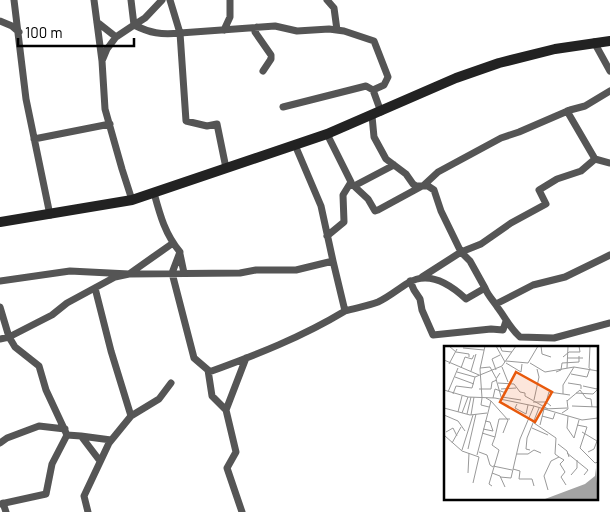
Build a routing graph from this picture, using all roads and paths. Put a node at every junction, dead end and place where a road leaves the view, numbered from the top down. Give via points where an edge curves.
1 (14, 0) edge
2 (94, 0) edge
3 (131, 0) edge
4 (162, 0) edge
5 (170, 0) edge
6 (230, 0) edge
7 (327, 0) edge
8 (0, 21) edge
9 (97, 22) junction
10 (134, 25) junction
11 (257, 27) junction
12 (224, 30) junction
13 (337, 30) junction
14 (18, 32) junction
15 (180, 33) junction
16 (116, 37) junction
17 (610, 41) edge
18 (594, 42) junction
19 (102, 61) junction
20 (264, 71) dead end
21 (610, 71) edge
22 (374, 90) junction
23 (610, 91) edge
24 (283, 107) dead end
25 (567, 111) junction
26 (377, 114) junction
27 (110, 124) junction
28 (326, 134) junction
29 (34, 139) junction
30 (295, 145) junction
31 (595, 159) junction
32 (610, 162) edge
33 (394, 165) junction
34 (226, 168) junction
35 (351, 185) junction
36 (424, 185) junction
37 (154, 193) junction
38 (132, 200) junction
39 (50, 214) junction
40 (0, 222) edge
41 (327, 236) junction
42 (173, 243) junction
43 (180, 252) junction
44 (461, 252) junction
45 (610, 255) edge
46 (333, 260) junction
47 (172, 273) junction
48 (184, 273) junction
49 (129, 274) junction
50 (422, 277) junction
51 (0, 281) edge
52 (410, 281) junction
53 (95, 288) junction
54 (485, 288) junction
55 (496, 304) junction
56 (0, 307) edge
57 (344, 310) junction
58 (506, 321) junction
59 (610, 323) edge
60 (10, 337) junction
61 (0, 339) edge
62 (246, 358) junction
63 (209, 372) junction
64 (172, 382) dead end
65 (226, 410) junction
66 (132, 416) junction
67 (66, 432) junction
68 (81, 436) junction
69 (111, 440) junction
70 (0, 443) edge
71 (100, 461) junction
72 (2, 503) edge
73 (6, 512) edge
74 (88, 512) edge
75 (242, 512) edge

1 - 14 street
2 - 9 street
3 - 10 street
4 - 10 street
5 - 15 street
6 - 12 street via 230,17
7 - 13 street via 334,8
8 - 14 street
9 - 16 street
9 - 19 street
10 - 15 street via 148,32
10 - 16 street
11 - 12 street
11 - 13 street via 275,26 297,32
11 - 20 street via 255,32 271,55
12 - 15 street
13 - 22 street via 374,41 388,77 384,85
14 - 29 street
15 - 34 street via 186,121 207,126 217,124
16 - 19 street
17 - 18 street
18 - 21 street
18 - 26 street via 499,63 456,78
19 - 27 street via 105,109
22 - 24 street via 366,86
22 - 26 street
23 - 25 street via 585,106
25 - 31 street
25 - 36 street via 501,138 438,172
26 - 28 street
26 - 33 street via 374,137 386,159
27 - 29 street
27 - 38 street
28 - 30 street
28 - 35 street
29 - 39 street
30 - 34 street
30 - 41 street via 321,206
31 - 32 street
31 - 44 street via 581,171 557,179 539,190 546,204 481,244
33 - 35 street
33 - 36 street via 413,184
34 - 37 street
35 - 36 street via 368,199 375,211
35 - 41 street via 343,195 344,222
36 - 44 street via 434,190
37 - 38 street
37 - 42 street via 163,227
38 - 39 street
39 - 40 street
41 - 46 street
42 - 43 street
42 - 49 street
43 - 47 street
43 - 48 street
44 - 50 street
44 - 54 street
45 - 55 street
46 - 48 street via 296,270
46 - 57 street
47 - 48 street
47 - 49 street
47 - 63 street via 194,358
49 - 51 street via 70,271
49 - 53 street via 115,277
50 - 52 street
50 - 54 street via 454,288 466,299
52 - 57 street via 378,302
52 - 58 street via 433,335 503,330
53 - 60 street
53 - 66 street
54 - 55 street
55 - 58 street
56 - 60 street
57 - 62 street via 319,326
58 - 59 street via 520,337 554,338
60 - 61 street
60 - 67 street via 15,347 39,366 46,390
62 - 63 street
62 - 65 street
63 - 65 street via 212,396
64 - 66 street via 158,399
65 - 75 street via 236,452 227,468
66 - 69 street
67 - 68 street
67 - 70 street via 39,426
67 - 72 street via 52,464 46,494
68 - 69 street
68 - 71 street
69 - 71 street
71 - 74 street via 84,496
72 - 73 street

